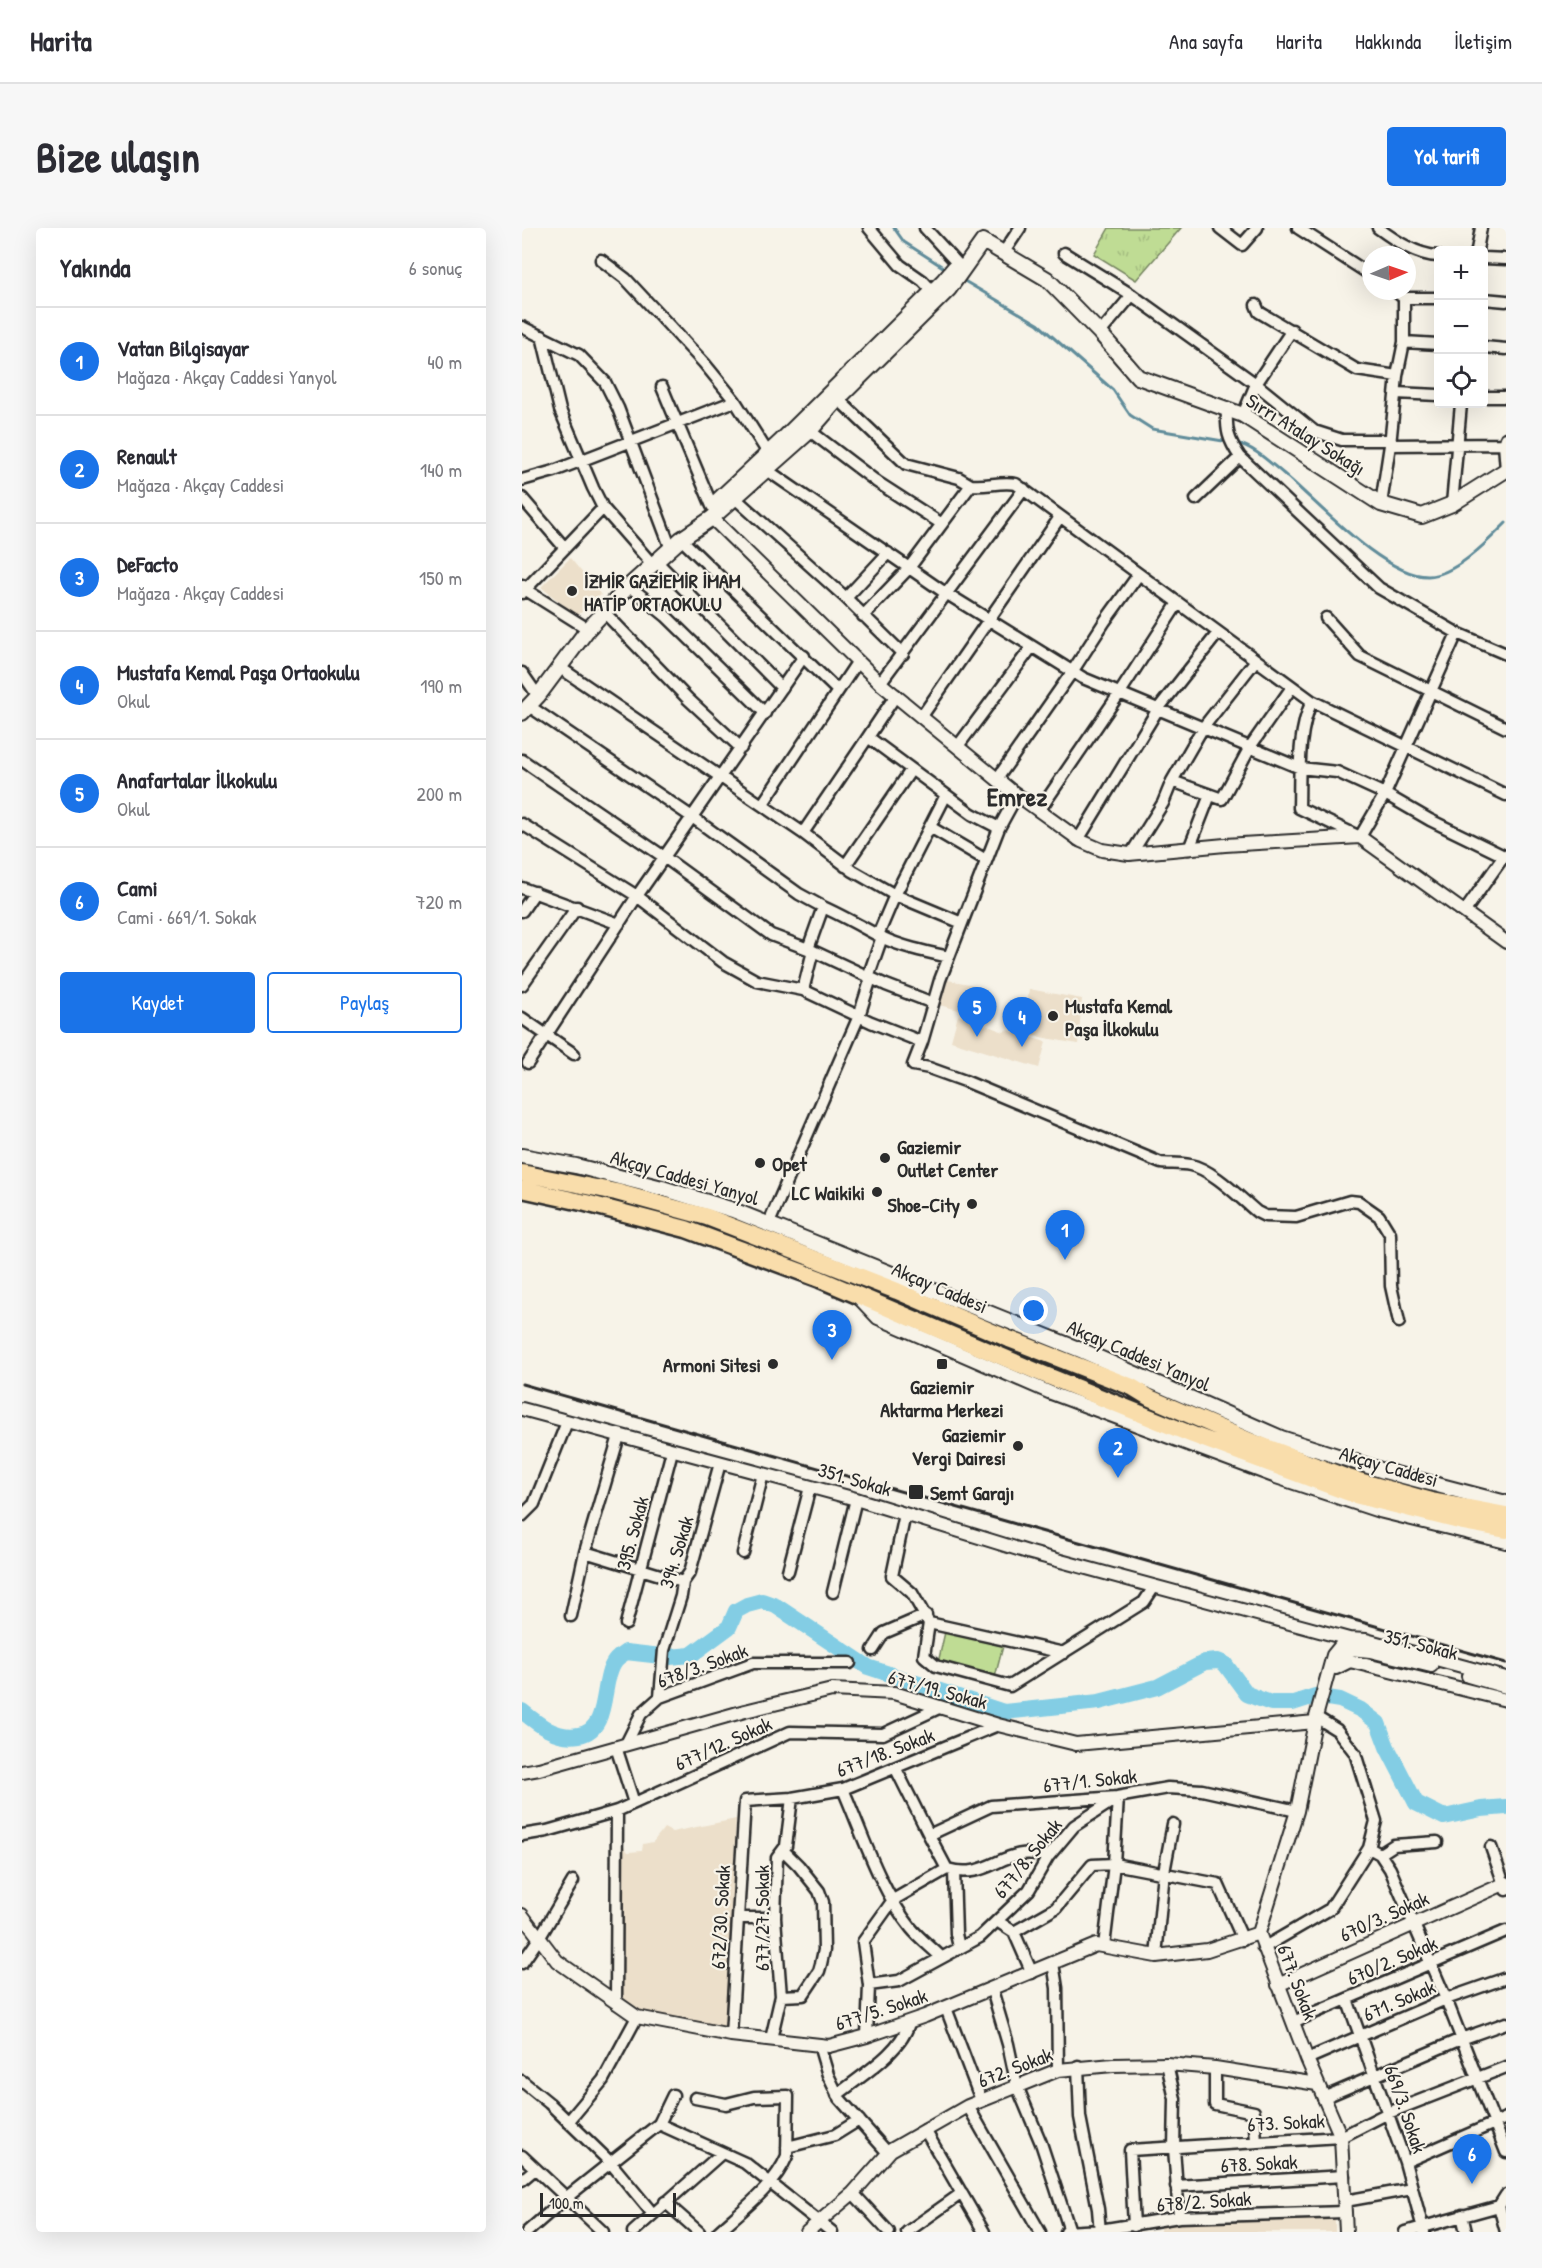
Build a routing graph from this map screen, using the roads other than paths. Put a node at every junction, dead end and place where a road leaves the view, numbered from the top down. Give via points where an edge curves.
1 (869, 228) edge
2 (925, 228) edge
3 (1020, 228) edge
4 (1220, 228) edge
5 (1257, 228) edge
6 (1298, 228) edge
7 (1378, 228) edge
8 (1481, 228) edge
9 (1397, 246) edge
10 (1478, 246) edge
11 (1004, 252) junction
12 (1416, 252) edge
13 (1064, 254) dead end
14 (1434, 255) edge
15 (1488, 258) edge
16 (1506, 259) edge
17 (601, 260) dead end
18 (960, 266) junction
19 (1362, 269) edge
20 (941, 290) junction
21 (1132, 295) junction
22 (1416, 296) edge
23 (1434, 298) edge
24 (1488, 299) edge
25 (1400, 300) edge
26 (1506, 301) edge
27 (1256, 305) dead end
28 (522, 327) edge
29 (1292, 330) junction
30 (1100, 333) junction
31 (542, 336) junction
32 (1404, 342) junction
33 (1434, 344) edge
34 (1488, 347) edge
35 (1506, 349) edge
36 (1397, 376) junction
37 (1256, 384) junction
38 (662, 387) dead end
39 (1396, 393) junction
40 (1434, 395) edge
41 (1488, 397) edge
42 (1506, 397) edge
43 (838, 399) junction
44 (735, 401) junction
45 (1460, 408) edge
46 (1227, 409) junction
47 (1244, 415) junction
48 (678, 424) junction
49 (810, 430) junction
50 (1505, 440) edge
51 (631, 442) junction
52 (1391, 442) junction
53 (1456, 443) junction
54 (768, 453) junction
55 (1240, 458) junction
56 (581, 461) junction
57 (767, 470) junction
58 (1506, 470) edge
59 (522, 480) edge
60 (971, 484) junction
61 (1024, 489) junction
62 (522, 498) edge
63 (735, 498) junction
64 (1196, 499) dead end
65 (1381, 504) junction
66 (1452, 504) junction
67 (603, 508) junction
68 (712, 512) junction
69 (1060, 517) junction
70 (942, 524) junction
71 (686, 536) junction
72 (564, 547) junction
73 (671, 549) junction
74 (888, 553) junction
75 (654, 563) junction
76 (909, 568) junction
77 (1139, 574) junction
78 (629, 586) junction
79 (523, 589) edge
80 (947, 594) junction
81 (846, 598) junction
82 (1178, 603) junction
83 (604, 612) junction
84 (863, 616) junction
85 (1326, 618) dead end
86 (989, 621) junction
87 (588, 629) junction
88 (1218, 633) junction
89 (1457, 633) junction
90 (1031, 648) junction
91 (903, 654) junction
92 (1506, 654) edge
93 (804, 656) junction
94 (1256, 660) junction
95 (858, 661) junction
96 (559, 667) junction
97 (1072, 672) junction
98 (522, 673) edge
99 (880, 683) junction
100 (1292, 687) junction
101 (782, 688) junction
102 (1432, 690) junction
103 (838, 691) junction
104 (1119, 694) junction
105 (896, 695) junction
106 (1312, 701) junction
107 (530, 705) edge
108 (1158, 709) junction
109 (765, 713) junction
110 (922, 716) junction
111 (1506, 728) edge
112 (1202, 729) junction
113 (868, 737) junction
114 (958, 746) junction
115 (1250, 747) junction
116 (1406, 747) junction
117 (741, 748) junction
118 (522, 760) edge
119 (1300, 768) junction
120 (912, 770) junction
121 (720, 777) junction
122 (997, 779) junction
123 (1172, 781) junction
124 (1384, 794) junction
125 (946, 795) junction
126 (1017, 795) junction
127 (1210, 795) junction
128 (1506, 795) edge
129 (762, 805) junction
130 (1039, 811) junction
131 (693, 817) junction
132 (522, 824) edge
133 (930, 827) junction
134 (999, 828) junction
135 (803, 833) junction
136 (1360, 837) junction
137 (1078, 840) junction
138 (1189, 849) junction
139 (1131, 854) junction
140 (664, 857) junction
141 (1505, 857) edge
142 (987, 860) junction
143 (845, 866) junction
144 (522, 888) edge
145 (535, 892) junction
146 (895, 895) junction
147 (637, 896) junction
148 (577, 907) junction
149 (823, 907) junction
150 (522, 911) edge
151 (1465, 911) junction
152 (962, 923) junction
153 (619, 924) junction
154 (880, 936) junction
155 (1504, 939) edge
156 (811, 950) junction
157 (949, 957) junction
158 (869, 977) junction
159 (522, 985) edge
160 (802, 990) junction
161 (933, 1003) junction
162 (860, 1016) junction
163 (522, 1018) edge
164 (548, 1035) junction
165 (922, 1042) junction
166 (574, 1054) dead end
167 (528, 1063) dead end
168 (522, 1156) edge
169 (522, 1173) edge
170 (522, 1189) edge
171 (769, 1223) junction
172 (930, 1289) junction
173 (901, 1292) junction
174 (885, 1313) junction
175 (1399, 1322) dead end
176 (1129, 1381) junction
177 (1119, 1405) junction
178 (1090, 1408) junction
179 (522, 1409) edge
180 (567, 1422) junction
181 (619, 1436) junction
182 (672, 1451) junction
183 (720, 1463) junction
184 (763, 1474) junction
185 (810, 1487) junction
186 (856, 1499) junction
187 (1506, 1503) edge
188 (905, 1514) junction
189 (1506, 1515) edge
190 (522, 1516) edge
191 (1506, 1530) edge
192 (1506, 1542) edge
193 (585, 1552) junction
194 (743, 1553) dead end
195 (642, 1570) junction
196 (788, 1571) dead end
197 (683, 1582) junction
198 (1154, 1587) junction
199 (833, 1592) dead end
200 (571, 1616) dead end
201 (927, 1619) junction
202 (626, 1624) dead end
203 (1349, 1639) junction
204 (873, 1650) dead end
205 (1064, 1653) junction
206 (850, 1663) dead end
207 (1335, 1669) junction
208 (1506, 1678) edge
209 (1506, 1687) edge
210 (1324, 1692) junction
211 (660, 1696) junction
212 (1506, 1701) edge
213 (941, 1707) junction
214 (1317, 1717) junction
215 (998, 1725) junction
216 (621, 1745) junction
217 (896, 1769) junction
218 (522, 1772) edge
219 (843, 1789) junction
220 (1118, 1797) junction
221 (792, 1798) junction
222 (745, 1801) joint
223 (634, 1803) junction
224 (616, 1811) junction
225 (1297, 1811) junction
226 (1173, 1824) dead end
227 (522, 1835) edge
228 (929, 1835) junction
229 (1437, 1842) dead end
230 (1491, 1847) dead end
231 (1369, 1848) junction
232 (783, 1850) junction
233 (1380, 1854) junction
234 (1048, 1857) junction
235 (1114, 1864) junction
236 (951, 1870) junction
237 (1164, 1872) junction
238 (573, 1881) dead end
239 (1505, 1885) edge
240 (893, 1900) junction
241 (522, 1915) edge
242 (738, 1917) junction
243 (775, 1918) junction
244 (997, 1921) junction
245 (1414, 1924) junction
246 (1506, 1931) edge
247 (1014, 1932) junction
248 (1259, 1933) junction
249 (540, 1937) junction
250 (1243, 1940) junction
251 (1104, 1946) junction
252 (959, 1947) junction
253 (1263, 1948) junction
254 (1156, 1956) junction
255 (941, 1957) junction
256 (522, 1963) edge
257 (1053, 1963) junction
258 (1432, 1964) junction
259 (1032, 1972) junction
260 (1506, 1978) edge
261 (869, 1985) junction
262 (1278, 1985) junction
263 (992, 1990) junction
264 (781, 1996) junction
265 (1347, 1999) junction
266 (1446, 1999) junction
267 (616, 2003) junction
268 (946, 2008) junction
269 (637, 2017) junction
270 (909, 2022) junction
271 (1293, 2022) junction
272 (1506, 2023) edge
273 (731, 2035) junction
274 (867, 2036) junction
275 (1360, 2036) junction
276 (771, 2039) junction
277 (1461, 2039) junction
278 (819, 2045) junction
279 (1307, 2059) junction
280 (1167, 2064) junction
281 (1078, 2067) junction
282 (1506, 2067) edge
283 (1215, 2068) junction
284 (1058, 2070) junction
285 (1376, 2075) junction
286 (1478, 2077) junction
287 (522, 2081) edge
288 (1317, 2084) junction
289 (1017, 2086) junction
290 (673, 2095) dead end
291 (837, 2095) junction
292 (695, 2098) dead end
293 (1323, 2098) junction
294 (981, 2100) junction
295 (968, 2106) junction
296 (1388, 2113) junction
297 (859, 2120) junction
298 (1501, 2120) edge
299 (568, 2122) junction
300 (658, 2124) junction
301 (926, 2130) junction
302 (1341, 2137) junction
303 (1256, 2141) junction
304 (787, 2147) junction
305 (1174, 2148) junction
306 (1506, 2152) edge
307 (722, 2153) junction
308 (888, 2153) junction
309 (522, 2157) edge
310 (610, 2162) junction
311 (1406, 2162) junction
312 (536, 2169) junction
313 (1344, 2176) junction
314 (522, 2180) edge
315 (771, 2182) junction
316 (1176, 2186) junction
317 (1412, 2189) junction
318 (853, 2193) junction
319 (962, 2193) junction
320 (1506, 2195) edge
321 (567, 2197) junction
322 (665, 2202) junction
323 (1499, 2206) junction
324 (1345, 2207) junction
325 (653, 2214) junction
326 (1462, 2215) junction
327 (1179, 2217) junction
328 (820, 2222) junction
329 (1134, 2226) junction
330 (1423, 2229) edge
331 (1100, 2231) edge
332 (527, 2232) edge
333 (603, 2232) edge
334 (633, 2232) edge
335 (699, 2232) edge
336 (718, 2232) edge
337 (807, 2232) edge
338 (832, 2232) edge
339 (889, 2232) edge
340 (907, 2232) edge
341 (984, 2232) edge
342 (1040, 2232) edge
343 (1068, 2232) edge
344 (1346, 2232) edge
345 (1405, 2232) edge
346 (1466, 2232) edge
347 (1506, 2232) edge

1 - 20 street via 900,265
2 - 18 street
3 - 11 street
4 - 5 street via 1242,245
6 - 19 street
7 - 9 street
8 - 10 street
11 - 18 main road, Sırrı Atalay Sokağı via 983,241 971,245
11 - 30 main road, Sırrı Atalay Sokağı via 1047,279
12 - 14 street
13 - 21 street
15 - 16 street
17 - 44 street via 626,279
18 - 20 main road
20 - 43 main road
20 - 54 main road
21 - 30 street
21 - 37 street
22 - 23 street
24 - 26 street
25 - 32 street
27 - 29 street via 1259,312
28 - 31 street
29 - 36 street via 1357,370
29 - 37 street
30 - 46 main road, Sırrı Atalay Sokağı via 1138,377
31 - 51 street via 579,355 605,382
31 - 56 street via 560,410
32 - 33 street
32 - 36 street
34 - 35 street
36 - 39 street
37 - 47 street
37 - 52 street via 1314,431 1342,440
38 - 48 street
39 - 40 street
39 - 52 street
41 - 42 street
43 - 49 main road
43 - 60 street via 906,464
44 - 48 street
44 - 54 street
45 - 53 street
46 - 47 main road, Sırrı Atalay Sokağı
46 - 55 street via 1226,429
47 - 65 main road, Sırrı Atalay Sokağı
48 - 51 street
48 - 68 street
49 - 57 main road
49 - 70 street via 877,482
50 - 53 street
50 - 58 street
51 - 56 street
51 - 73 street
52 - 53 street
52 - 65 street
53 - 66 street
54 - 68 main road
55 - 64 street
55 - 89 street via 1379,588
56 - 59 street
56 - 67 street
57 - 63 main road
57 - 74 street
58 - 66 main road, Sırrı Atalay Sokağı
60 - 61 street via 1002,482
60 - 70 street
61 - 69 street
61 - 80 street
62 - 72 street
63 - 68 main road
63 - 81 street
65 - 66 main road, Sırrı Atalay Sokağı via 1422,516
67 - 72 street
67 - 75 street
68 - 71 main road via 698,519
68 - 95 street
69 - 77 street
69 - 86 street
70 - 76 street
71 - 73 main road
71 - 93 street
72 - 79 street
73 - 75 main road
74 - 76 street
74 - 81 street
75 - 78 main road
75 - 101 street
76 - 80 street
76 - 84 street
77 - 82 street
77 - 97 street
78 - 83 main road
78 - 109 street via 666,616
79 - 87 street
80 - 86 street
80 - 91 street
81 - 84 street
82 - 88 street
82 - 104 street
83 - 87 main road
83 - 117 street
84 - 91 street
85 - 102 street via 1359,656
86 - 90 street
86 - 110 street
87 - 96 main road
88 - 94 street
88 - 108 street
89 - 92 street
89 - 102 street
90 - 97 street
90 - 114 street
91 - 99 street
93 - 101 street
93 - 103 street
94 - 100 street
94 - 112 street
95 - 99 street
95 - 103 street
96 - 107 main road
96 - 121 street
97 - 104 street
97 - 122 street
98 - 107 street
99 - 105 street
100 - 106 street
100 - 115 street
101 - 109 street
102 - 111 street
102 - 116 street
103 - 129 street
104 - 108 street
104 - 130 street
105 - 110 street
105 - 113 street
106 - 116 street
106 - 119 street via 1305,716
107 - 131 street
108 - 112 street
108 - 137 street
109 - 117 street
110 - 114 street
112 - 115 street
112 - 123 street
113 - 120 street
113 - 135 street
114 - 122 street
115 - 119 street
115 - 127 street via 1222,799
116 - 124 street
116 - 128 street
117 - 121 street
118 - 140 street
119 - 124 street via 1337,772
119 - 136 street via 1299,808
120 - 125 street
120 - 143 street
121 - 129 street
121 - 131 street
122 - 126 street
123 - 127 street
123 - 139 street
124 - 136 street
124 - 141 street
125 - 133 street
125 - 134 street
126 - 130 street
126 - 134 street
127 - 138 street
129 - 135 street
130 - 137 street
131 - 140 street
131 - 149 street
132 - 147 street
133 - 142 street
133 - 146 street
134 - 142 street
135 - 143 street
136 - 138 street
136 - 151 street
137 - 139 street via 1102,850
138 - 139 street
140 - 147 street
140 - 156 street via 771,935
141 - 151 street
142 - 152 street
143 - 146 street
144 - 145 street
145 - 148 street
145 - 150 street
146 - 152 street
146 - 154 street
147 - 153 street
147 - 160 street via 723,962 757,981
148 - 153 street
148 - 159 street
149 - 154 street
149 - 156 street
151 - 155 street
152 - 157 street
153 - 164 street
154 - 157 street
154 - 158 street
156 - 158 street
156 - 160 street
157 - 161 street
158 - 161 street
158 - 162 street
160 - 162 street
161 - 165 street
162 - 165 street
162 - 171 street
163 - 164 street
164 - 166 street
164 - 167 street
165 - 175 street via 913,1065 965,1081 1161,1163 1197,1167 1265,1216 1296,1217 1341,1202 1359,1202 1379,1216 1390,1234 1391,1286
168 - 171 main road, Akçay Caddesi Yanyol via 662,1188
169 - 173 highway, Akçay Caddesi via 616,1192 707,1217
170 - 174 highway, Akçay Caddesi via 686,1229 855,1293
171 - 172 main road, Akçay Caddesi Yanyol
172 - 173 street
172 - 176 main road, Akçay Caddesi Yanyol via 1110,1363
173 - 174 street
173 - 176 highway, Akçay Caddesi via 1009,1339
174 - 177 highway, Akçay Caddesi
174 - 178 street
176 - 177 main road
176 - 187 main road, Akçay Caddesi Yanyol via 1384,1472
176 - 189 highway, Akçay Caddesi via 1150,1398 1348,1478 1432,1501
177 - 178 street
177 - 191 highway, Akçay Caddesi via 1355,1495
178 - 192 street via 1276,1478 1369,1508
179 - 180 street, 351. Sokak
180 - 181 street, 351. Sokak
180 - 190 street via 534,1504
181 - 182 street, 351. Sokak
181 - 193 street
182 - 183 street, 351. Sokak
182 - 195 street, 395. Sokak
183 - 184 street, 351. Sokak
183 - 197 street, 394. Sokak via 690,1572
184 - 185 street, 351. Sokak
184 - 194 street
185 - 186 street, 351. Sokak
185 - 196 street
186 - 188 street, 351. Sokak
186 - 199 street
188 - 198 street, 351. Sokak
188 - 201 street via 892,1576 912,1593
193 - 195 street
193 - 200 street
195 - 197 street
195 - 202 street, 395. Sokak
197 - 211 street, 394. Sokak via 664,1650
198 - 203 street, 351. Sokak
198 - 205 street via 1144,1602
201 - 204 street via 884,1633
201 - 205 street
201 - 205 street via 924,1656 936,1666 1010,1686
203 - 208 street, 351. Sokak via 1366,1640
203 - 210 street via 1333,1655
206 - 211 street, 678/3. Sokak via 753,1663
207 - 209 street, 351. Sokak via 1350,1649 1370,1651
207 - 210 street, 351. Sokak
207 - 212 street, 351. Sokak via 1350,1661
210 - 214 street, 677. Sokak
211 - 216 street, 678/3. Sokak via 641,1714
213 - 215 street, 677/19. Sokak
213 - 216 street, 677/19. Sokak via 894,1694 832,1690
213 - 223 street, 677/12. Sokak via 883,1734 790,1732
214 - 215 street, 677/19. Sokak via 1076,1744
214 - 225 street, 677. Sokak
214 - 231 street via 1337,1730 1355,1753 1376,1821
215 - 217 street, 677/18. Sokak
216 - 218 street, 677/19. Sokak
216 - 223 street
217 - 219 street, 677/18. Sokak
217 - 228 street
219 - 221 street, 677/18. Sokak
219 - 240 street
220 - 225 street, 677/1. Sokak via 1168,1788 1202,1790
220 - 228 street, 677/1. Sokak via 992,1806
220 - 234 street, 677/8. Sokak via 1074,1826
220 - 235 street
221 - 222 street, 677/18. Sokak
221 - 232 street, 677/27. Sokak
222 - 242 street, 672/30. Sokak
223 - 224 street, 677/12. Sokak
224 - 227 street, 677/12. Sokak
224 - 267 street
225 - 248 street, 677. Sokak
226 - 237 street
228 - 236 street
229 - 233 street via 1394,1845
230 - 239 street
231 - 233 street
231 - 253 street via 1330,1909
232 - 243 street, 677/27. Sokak via 777,1858
232 - 264 street via 800,1866 822,1898 824,1950 819,1971 803,1995
233 - 245 street
234 - 236 street via 1018,1853 970,1873
234 - 244 street, 677/8. Sokak via 1029,1890
235 - 237 street
235 - 247 street via 1092,1865 1056,1908
235 - 251 street
236 - 240 street
236 - 252 street
237 - 250 street via 1218,1884
237 - 254 street
238 - 249 street
239 - 245 street, 670/3. Sokak
240 - 255 street via 913,1930
240 - 261 street via 863,1942
241 - 249 street, 677/5. Sokak
242 - 243 street
242 - 273 street, 672/30. Sokak
243 - 264 street, 677/27. Sokak
244 - 247 street
244 - 252 street, 677/8. Sokak via 980,1937
245 - 258 street
245 - 262 street, 670/3. Sokak
246 - 258 street, 670/2. Sokak
247 - 259 street
248 - 250 street, 677/5. Sokak
248 - 253 street, 677. Sokak
249 - 256 street
249 - 267 street, 677/5. Sokak via 557,1961
250 - 254 street, 677/5. Sokak via 1207,1950
251 - 254 street, 677/5. Sokak
251 - 257 street, 677/5. Sokak via 1096,1945
252 - 255 street, 677/8. Sokak
253 - 262 street, 677. Sokak
255 - 261 street, 677/8. Sokak via 899,1981
257 - 259 street, 677/5. Sokak
257 - 284 street
258 - 265 street, 670/2. Sokak
258 - 266 street
259 - 263 street, 677/5. Sokak
260 - 266 street, 671. Sokak
261 - 274 street
262 - 271 street, 677. Sokak
263 - 268 street, 677/5. Sokak
263 - 289 street
264 - 276 street, 677/27. Sokak
265 - 271 street, 670/2. Sokak
265 - 275 street, 669/3. Sokak
266 - 275 street, 671. Sokak
266 - 277 street
267 - 269 street, 677/5. Sokak
268 - 270 street, 677/5. Sokak
268 - 294 street
269 - 273 street, 677/5. Sokak
269 - 299 street via 603,2080
270 - 274 street, 677/5. Sokak
270 - 291 street via 898,2045
271 - 279 street, 677. Sokak
272 - 277 street
273 - 276 street, 677/5. Sokak
274 - 278 street, 677/5. Sokak via 830,2046
275 - 279 street, 671. Sokak
275 - 285 street, 669/3. Sokak
276 - 278 street, 677/5. Sokak
277 - 285 street
277 - 286 street
278 - 291 street
279 - 288 street, 677. Sokak
280 - 281 street, 672. Sokak
280 - 283 street, 672. Sokak
280 - 305 street via 1175,2099
281 - 284 street, 672. Sokak
281 - 331 street via 1080,2117
282 - 286 street, 673. Sokak
283 - 288 street, 672. Sokak
283 - 303 street via 1215,2104 1254,2112
284 - 289 street, 672. Sokak
285 - 293 street
285 - 296 street, 669/3. Sokak
286 - 296 street, 673. Sokak
286 - 298 street
287 - 299 street
288 - 293 street, 677. Sokak
289 - 294 street, 672. Sokak
289 - 343 street via 1041,2143
290 - 300 street
291 - 297 street
292 - 304 street via 726,2104 754,2097 788,2096
293 - 302 street, 677. Sokak
294 - 295 street, 672. Sokak
295 - 301 street, 672. Sokak
295 - 342 street
296 - 302 street, 673. Sokak
296 - 311 street, 669/3. Sokak
297 - 304 street via 835,2135
297 - 308 street
298 - 306 street
298 - 311 street
299 - 310 street
300 - 307 street
300 - 310 street
301 - 308 street, 672. Sokak
301 - 319 street
302 - 303 street, 673. Sokak
302 - 313 street, 677. Sokak
303 - 305 street, 673. Sokak
304 - 315 street via 784,2164
305 - 316 street
305 - 329 street, 673. Sokak via 1130,2150
307 - 315 street
307 - 322 street
308 - 318 street, 672. Sokak
309 - 312 street
310 - 321 street
310 - 325 street
311 - 317 street, 669/3. Sokak
312 - 314 street
312 - 321 street
313 - 316 street, 678. Sokak
313 - 324 street, 677. Sokak
315 - 328 street
315 - 336 street
316 - 327 street
317 - 324 street, 678/2. Sokak
317 - 330 street, 669/3. Sokak
318 - 328 street, 672. Sokak
318 - 339 street
319 - 340 street
319 - 341 street
320 - 323 street
321 - 332 street
321 - 333 street
322 - 325 street
322 - 335 street
323 - 326 street
323 - 347 street
324 - 327 street, 678/2. Sokak
324 - 344 street, 677. Sokak
325 - 334 street
326 - 330 street
326 - 346 street
327 - 329 street, 678/2. Sokak
328 - 337 street, 672. Sokak
328 - 338 street
329 - 331 street, 678/2. Sokak
330 - 345 street
331 - 343 street, 678/2. Sokak

